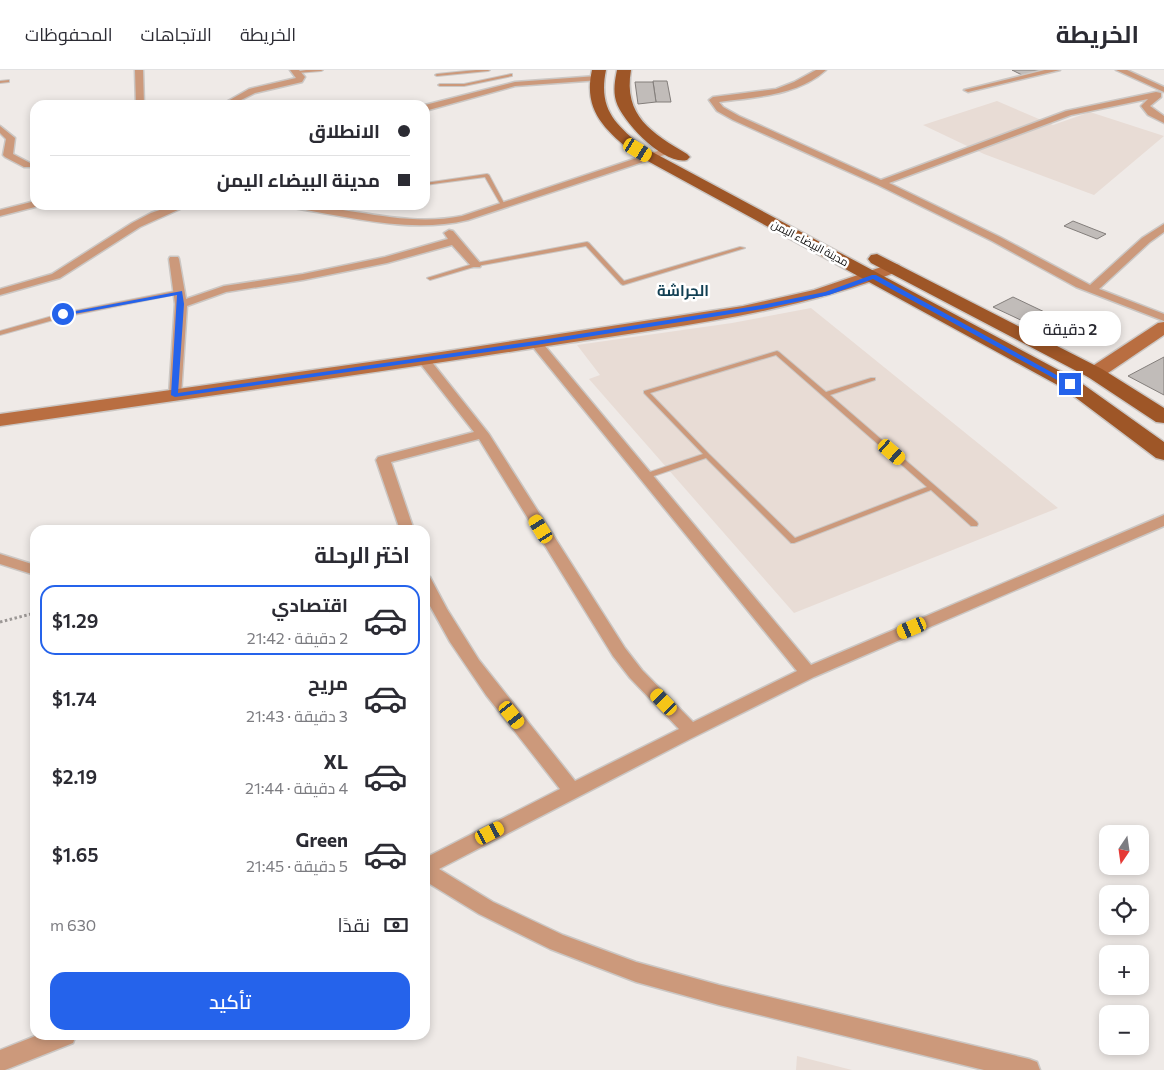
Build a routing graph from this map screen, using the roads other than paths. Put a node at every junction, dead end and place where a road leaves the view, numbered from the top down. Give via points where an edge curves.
1 (139, 70) edge
2 (320, 70) edge
3 (488, 70) edge
4 (624, 70) edge
5 (822, 70) edge
6 (1056, 70) edge
7 (1120, 70) edge
8 (295, 71) edge
9 (510, 72) edge
10 (598, 74) edge
11 (437, 75) dead end
12 (8, 81) dead end
13 (0, 82) edge
14 (515, 84) junction
15 (440, 85) dead end
16 (968, 90) dead end
17 (1161, 93) edge
18 (140, 100) edge
19 (234, 100) edge
20 (430, 107) edge
21 (1164, 120) edge
22 (0, 129) edge
23 (670, 150) junction
24 (648, 156) junction
25 (0, 162) edge
26 (30, 165) edge
27 (30, 165) edge
28 (430, 183) edge
29 (881, 183) junction
30 (30, 205) edge
31 (503, 205) junction
32 (172, 210) edge
33 (341, 210) edge
34 (0, 213) edge
35 (798, 217) dead end
36 (443, 223) junction
37 (1164, 227) edge
38 (454, 242) junction
39 (742, 248) dead end
40 (858, 249) dead end
41 (174, 259) dead end
42 (476, 265) junction
43 (893, 268) junction
44 (874, 276) junction
45 (430, 278) dead end
46 (1092, 289) junction
47 (0, 292) edge
48 (180, 298) junction
49 (1164, 318) edge
50 (1164, 327) edge
51 (0, 333) edge
52 (536, 343) junction
53 (423, 359) junction
54 (1095, 373) junction
55 (873, 379) dead end
56 (175, 395) junction
57 (825, 395) junction
58 (1164, 417) edge
59 (0, 420) edge
60 (482, 434) junction
61 (1164, 453) edge
62 (707, 455) junction
63 (646, 476) junction
64 (932, 487) junction
65 (1164, 520) edge
66 (974, 524) dead end
67 (405, 525) edge
68 (0, 559) edge
69 (30, 568) edge
70 (430, 590) edge
71 (808, 673) junction
72 (691, 730) junction
73 (572, 791) junction
74 (430, 864) edge
75 (430, 874) edge
76 (52, 1040) edge
77 (0, 1061) edge
78 (1029, 1070) edge

1 - 18 street
2 - 8 lane
3 - 11 lane
4 - 23 main road, مدينة البيضاء اليمن via 620,90 626,109 641,128
5 - 29 street via 778,91 713,100 720,109 736,118
6 - 16 street
7 - 17 street
8 - 19 street via 301,77 299,80 252,90
9 - 14 street
9 - 15 lane via 464,84
10 - 14 street
10 - 24 main road, مدينة البيضاء اليمن via 596,95 600,110 620,136
12 - 13 lane
14 - 20 street
17 - 21 street via 1145,106 1150,113
17 - 29 street via 1069,113
22 - 26 street via 11,138 8,155
23 - 24 street
23 - 35 main road, مدينة البيضاء اليمن
24 - 31 street
24 - 44 main road, مدينة البيضاء اليمن
25 - 27 street
28 - 31 lane via 487,175
29 - 46 street
30 - 34 street
31 - 36 street
32 - 47 street via 136,225 56,276
33 - 36 street via 405,222
36 - 38 street
37 - 46 street
38 - 42 street
38 - 48 street via 387,260
39 - 42 lane via 623,283 587,244
40 - 43 main road, مدينة البيضاء اليمن
41 - 48 street
42 - 45 lane
43 - 44 street
43 - 54 main road, مدينة البيضاء اليمن
44 - 52 street via 842,289 788,302
44 - 61 main road, مدينة البيضاء اليمن via 1070,384
46 - 49 street
48 - 51 lane via 63,314
48 - 56 street
50 - 54 street
52 - 53 street
52 - 63 street
53 - 56 street
53 - 60 street
54 - 58 main road, مدينة البيضاء اليمن
55 - 57 lane
56 - 59 street
57 - 62 lane via 776,353 646,392
57 - 64 lane
60 - 67 street via 383,460
60 - 72 street via 619,652
62 - 63 lane
62 - 64 lane via 794,541
63 - 71 street
64 - 66 lane
65 - 71 street
68 - 69 street
70 - 73 street via 445,622 474,668
71 - 72 street
72 - 73 street
73 - 74 street
75 - 78 street via 486,908 557,942 636,972
76 - 77 street

